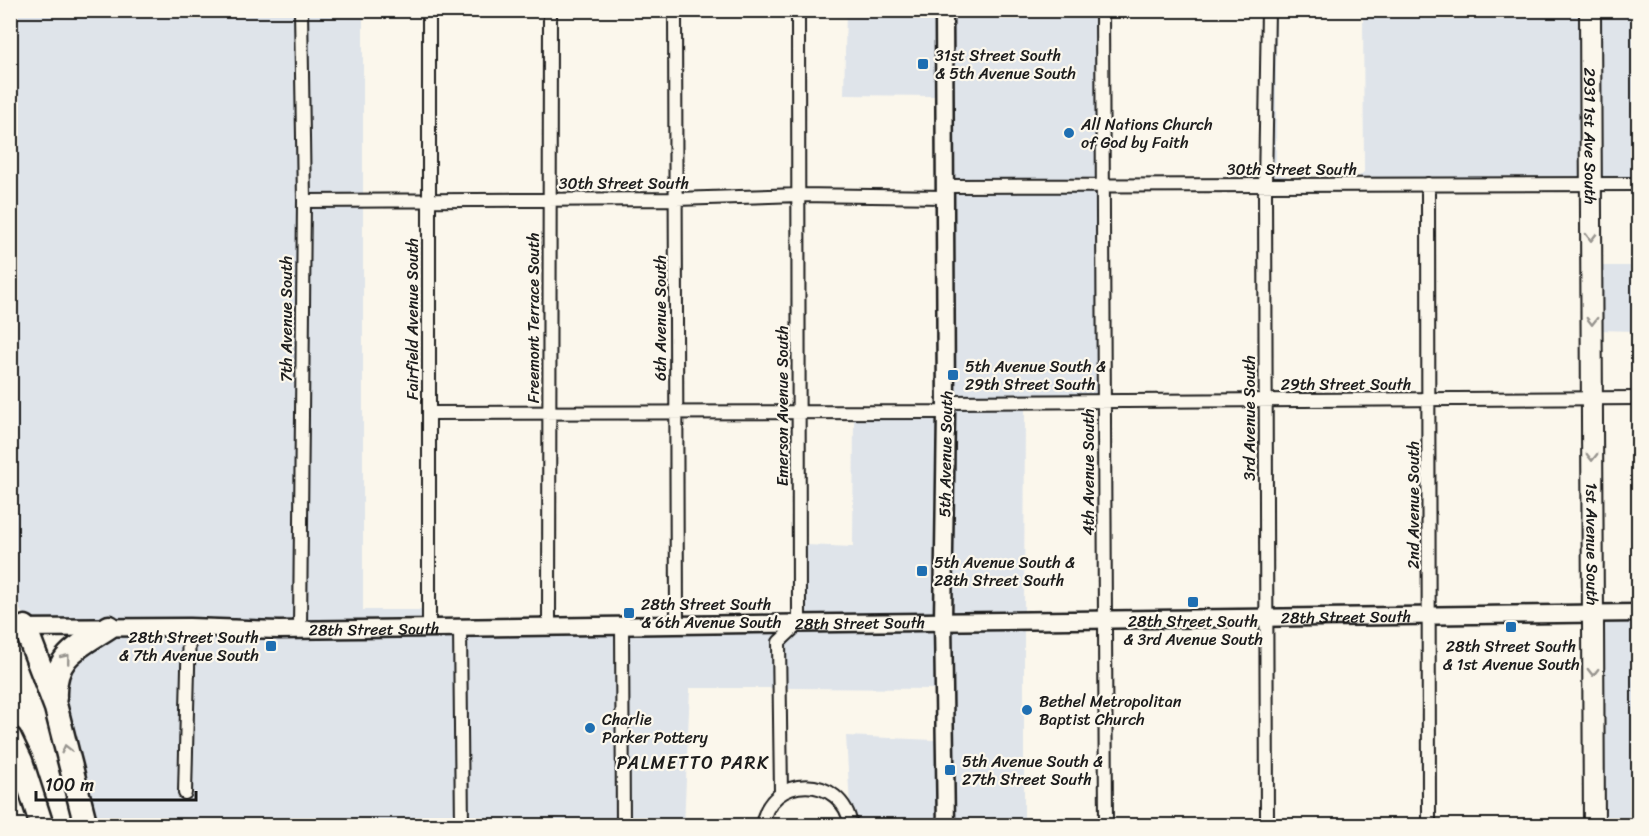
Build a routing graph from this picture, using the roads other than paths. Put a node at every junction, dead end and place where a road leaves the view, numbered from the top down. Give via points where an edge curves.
1 (302, 10) edge
2 (429, 10) edge
3 (550, 10) edge
4 (675, 10) edge
5 (798, 10) edge
6 (944, 10) edge
7 (1102, 10) edge
8 (1268, 10) edge
9 (1590, 10) edge
10 (1638, 183) edge
11 (1428, 184) junction
12 (1265, 185) junction
13 (1591, 185) junction
14 (1103, 186) junction
15 (945, 191) junction
16 (798, 195) junction
17 (676, 199) junction
18 (429, 200) junction
19 (550, 200) junction
20 (304, 201) junction
21 (1591, 262) joint
22 (1638, 398) edge
23 (1592, 399) junction
24 (1266, 400) junction
25 (1429, 400) junction
26 (1104, 402) junction
27 (946, 407) junction
28 (549, 412) junction
29 (676, 412) junction
30 (799, 412) junction
31 (429, 413) junction
32 (1638, 613) edge
33 (1593, 614) junction
34 (1430, 616) junction
35 (1265, 618) junction
36 (1106, 620) junction
37 (943, 621) junction
38 (799, 623) junction
39 (622, 625) junction
40 (677, 625) junction
41 (549, 626) junction
42 (109, 627) junction
43 (189, 627) junction
44 (429, 627) junction
45 (460, 627) junction
46 (18, 628) edge
47 (300, 629) junction
48 (56, 708) junction
49 (10, 738) edge
50 (185, 793) dead end
51 (781, 794) junction
52 (42, 825) edge
53 (86, 825) edge
54 (462, 825) edge
55 (623, 825) edge
56 (762, 825) edge
57 (851, 825) edge
58 (946, 825) edge
59 (1107, 825) edge
60 (1267, 825) edge
61 (1429, 825) edge
62 (1594, 825) edge

1 - 20 street, 7th Avenue South
2 - 18 street, Fairfield Avenue South
3 - 19 street, Freemont Terrace South
4 - 17 street, 6th Avenue South
5 - 16 street, Emerson Avenue South
6 - 15 street, 5th Avenue South
7 - 14 street, 4th Avenue South
8 - 12 street, 3rd Avenue South
9 - 13 main road, 2931 1st Ave South
10 - 13 street, 30th Street South
11 - 12 street, 30th Street South
11 - 13 street, 30th Street South
11 - 25 street, 2nd Avenue South
12 - 14 street, 30th Street South
12 - 24 street, 3rd Avenue South
13 -> 21 main road, 2931 1st Ave South
14 - 15 street, 30th Street South
14 - 26 street, 4th Avenue South
15 - 16 street, 30th Street South
15 - 27 street, 5th Avenue South
16 - 17 street, 30th Street South
16 - 30 street, Emerson Avenue South
17 - 19 street, 30th Street South
17 - 29 street, 6th Avenue South
18 - 19 street, 30th Street South
18 - 20 street, 30th Street South
18 - 31 street, Fairfield Avenue South
19 - 28 street, Freemont Terrace South
20 - 47 street, 7th Avenue South
21 -> 23 main road, 1st Avenue South
22 - 23 street, 29th Street South
23 - 25 street, 29th Street South
23 -> 33 main road, 1st Avenue South
24 - 25 street, 29th Street South
24 - 26 street, 29th Street South
24 - 35 street, 3rd Avenue South
25 - 34 street, 2nd Avenue South
26 - 27 street, 29th Street South
26 - 36 street, 4th Avenue South
27 - 30 street, 29th Street South
27 - 37 street, 5th Avenue South
28 - 29 street, 29th Street South
28 - 31 street, 29th Street South
28 - 41 street, Freemont Terrace South
29 - 30 street, 29th Street South
29 - 40 street, 6th Avenue South
30 - 38 street, Emerson Avenue South
31 - 44 street, Fairfield Avenue South
32 - 33 street, 28th Street South
33 - 34 street, 28th Street South
33 -> 62 main road, 1st Avenue South
34 - 35 street, 28th Street South
34 - 61 street, 2nd Avenue South
35 - 36 street, 28th Street South
35 - 60 street, 3rd Avenue South
36 - 37 street, 28th Street South
36 - 59 street, 4th Avenue South
37 - 38 street, 28th Street South
37 - 58 street, 5th Avenue South
38 - 40 street, 28th Street South
38 - 51 street via 779,642
39 - 40 street, 28th Street South
39 - 41 street, 28th Street South
39 - 55 street
41 - 45 street, 28th Street South
42 - 43 street, 28th Street South
42 - 46 street, 28th Street South
48 -> 42 highway via 54,687 59,667 70,652
43 - 47 street, 28th Street South
43 - 50 street
44 - 45 street, 28th Street South
44 - 47 street, 28th Street South
45 - 54 street
46 - 48 highway
53 -> 48 highway
49 - 52 highway
51 - 56 street via 768,807
51 - 57 street via 801,786 831,793 842,803

